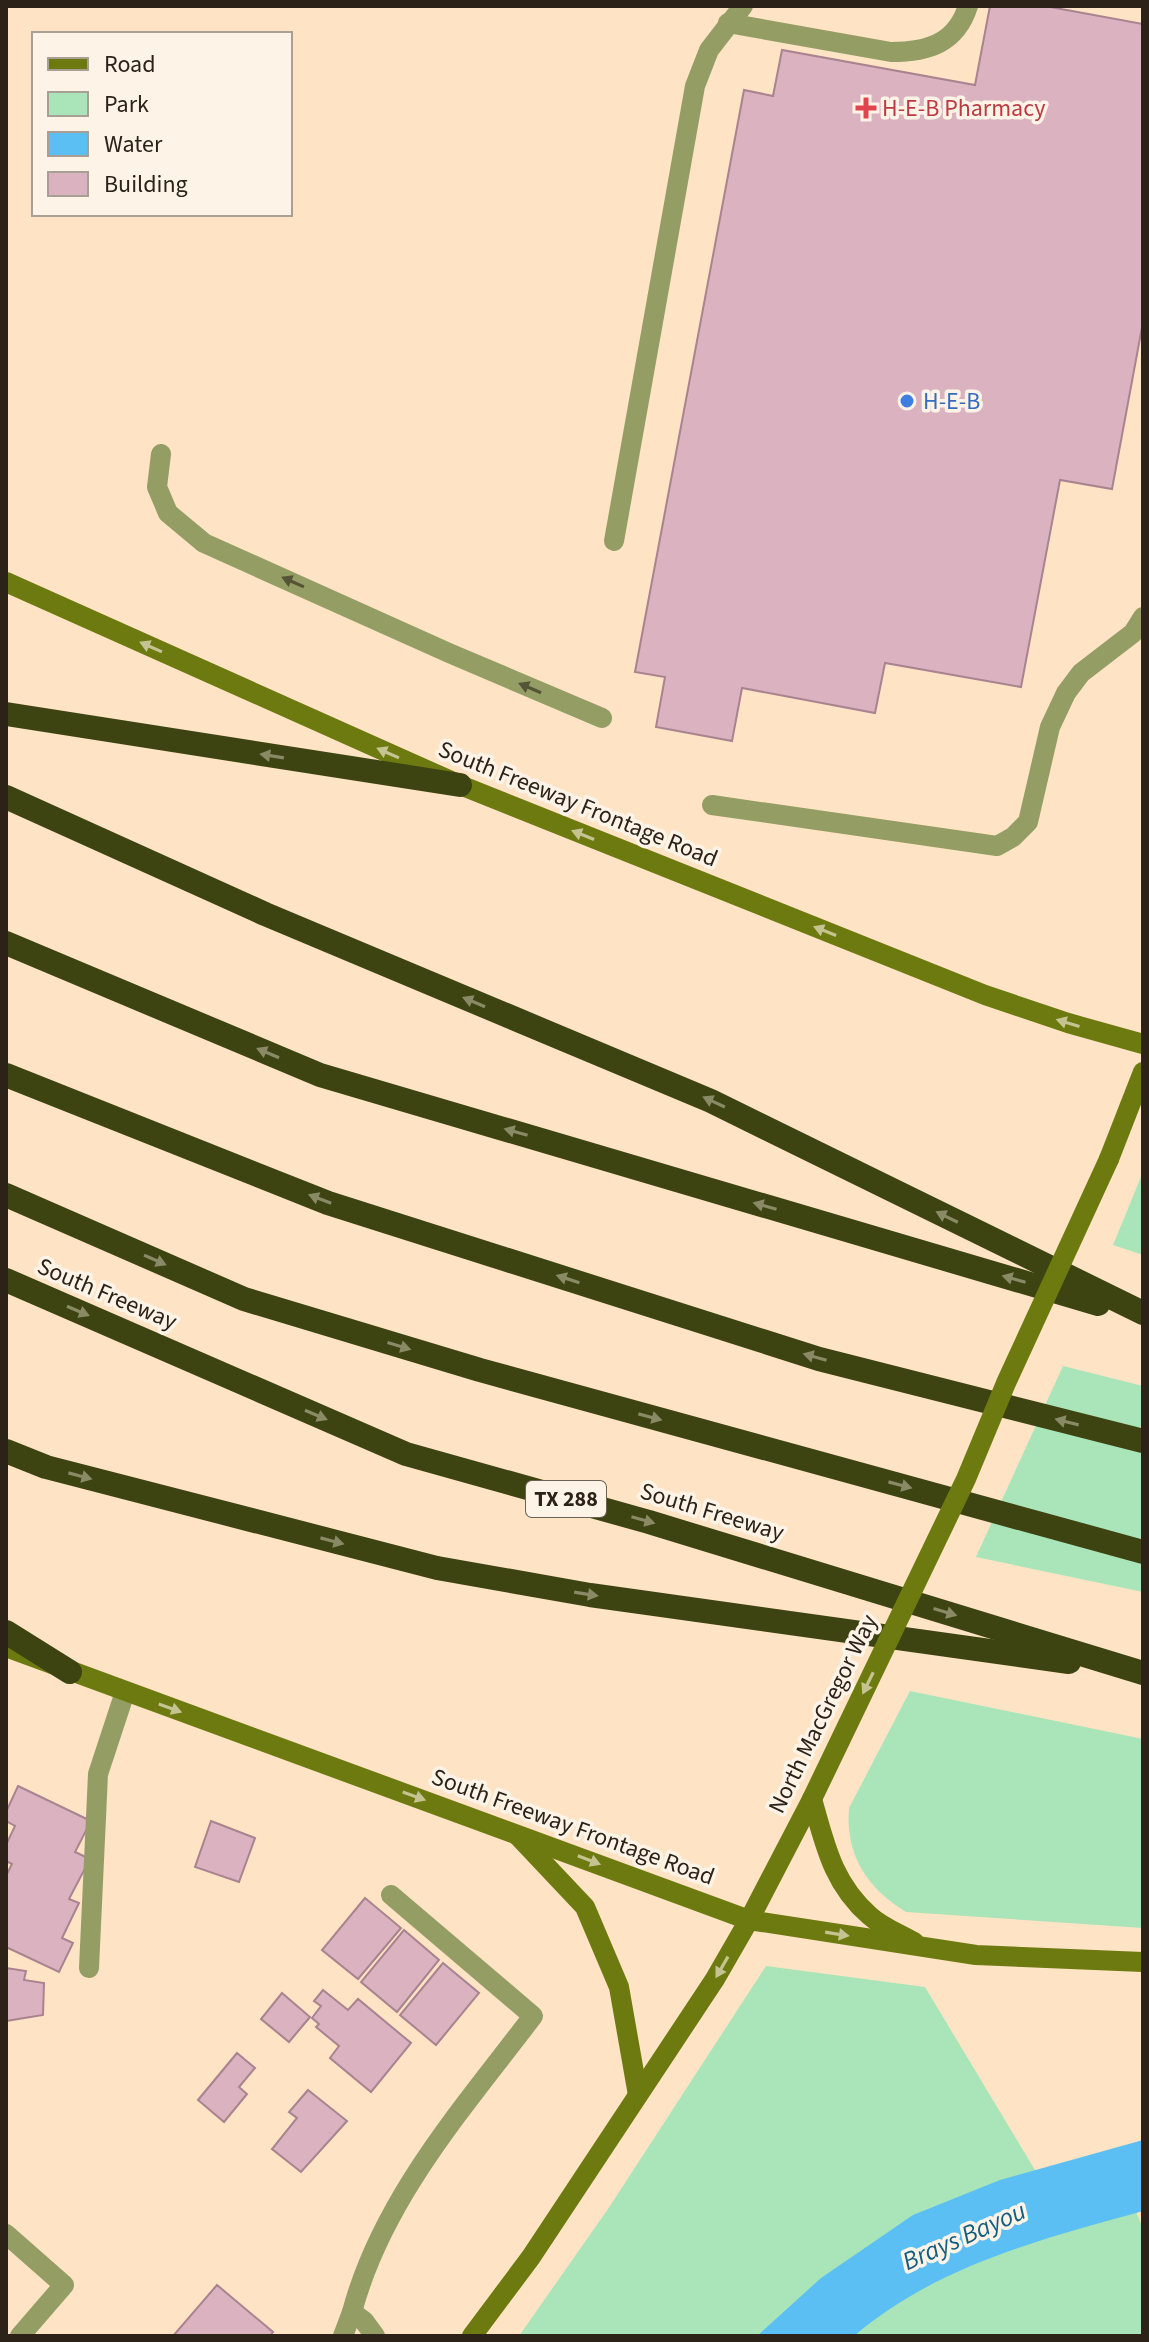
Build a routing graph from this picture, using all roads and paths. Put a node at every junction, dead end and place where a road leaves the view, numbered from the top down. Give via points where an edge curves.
1 (743, 6) edge
2 (968, 6) edge
3 (728, 23) junction
4 (161, 454) dead end
5 (614, 541) dead end
6 (6, 582) edge
7 (1143, 617) edge
8 (6, 714) edge
9 (602, 718) dead end
10 (460, 785) junction
11 (6, 797) edge
12 (712, 805) dead end
13 (6, 943) edge
14 (1143, 1044) edge
15 (1143, 1072) edge
16 (6, 1075) edge
17 (6, 1195) edge
18 (6, 1280) edge
19 (1143, 1315) edge
20 (1143, 1441) edge
21 (6, 1451) edge
22 (1143, 1552) edge
23 (6, 1632) edge
24 (6, 1647) edge
25 (70, 1672) junction
26 (1143, 1673) edge
27 (125, 1692) junction
28 (812, 1799) junction
29 (516, 1833) junction
30 (391, 1895) dead end
31 (749, 1920) junction
32 (924, 1948) junction
33 (1143, 1962) edge
34 (89, 1968) dead end
35 (638, 2095) junction
36 (6, 2234) edge
37 (352, 2312) junction
38 (20, 2336) edge
39 (343, 2336) edge
40 (375, 2336) edge
41 (472, 2336) edge

1 - 3 lane
2 - 3 lane via 963,23 945,40 918,52 891,52
3 - 5 lane via 709,50 695,86
9 -> 4 lane via 204,543 168,513 157,487
10 -> 6 main road, South Freeway Frontage Road
7 - 12 lane via 1133,633 1081,673 1066,693 1050,727 1028,822 997,846
10 -> 8 highway
14 -> 10 main road, South Freeway Frontage Road via 985,995
19 -> 11 highway via 711,1101 265,914
19 -> 13 highway via 320,1075
15 -> 28 main road, North MacGregor Way, bridge via 966,1479
20 -> 16 highway via 819,1359 328,1203
17 -> 22 highway via 244,1299 480,1370
18 -> 26 highway, South Freeway / TX 288 via 406,1454 649,1522
21 -> 26 highway via 46,1467 437,1568 590,1595
23 - 25 highway
24 - 25 main road, South Freeway Frontage Road
25 - 27 main road, South Freeway Frontage Road
27 -> 29 main road, South Freeway Frontage Road
27 - 34 lane via 98,1774
28 - 31 main road, North MacGregor Way
28 - 32 main road via 840,1882 871,1917
29 -> 31 main road, South Freeway Frontage Road
29 - 35 main road via 585,1907 619,1987
30 - 37 lane via 533,2016 408,2187 382,2232
31 -> 32 main road, South Freeway Frontage Road
31 -> 35 main road, North MacGregor Way
32 - 33 main road, South Freeway Frontage Road
35 - 41 main road, North MacGregor Way
36 - 38 lane via 64,2285
37 - 39 lane
37 - 40 lane

